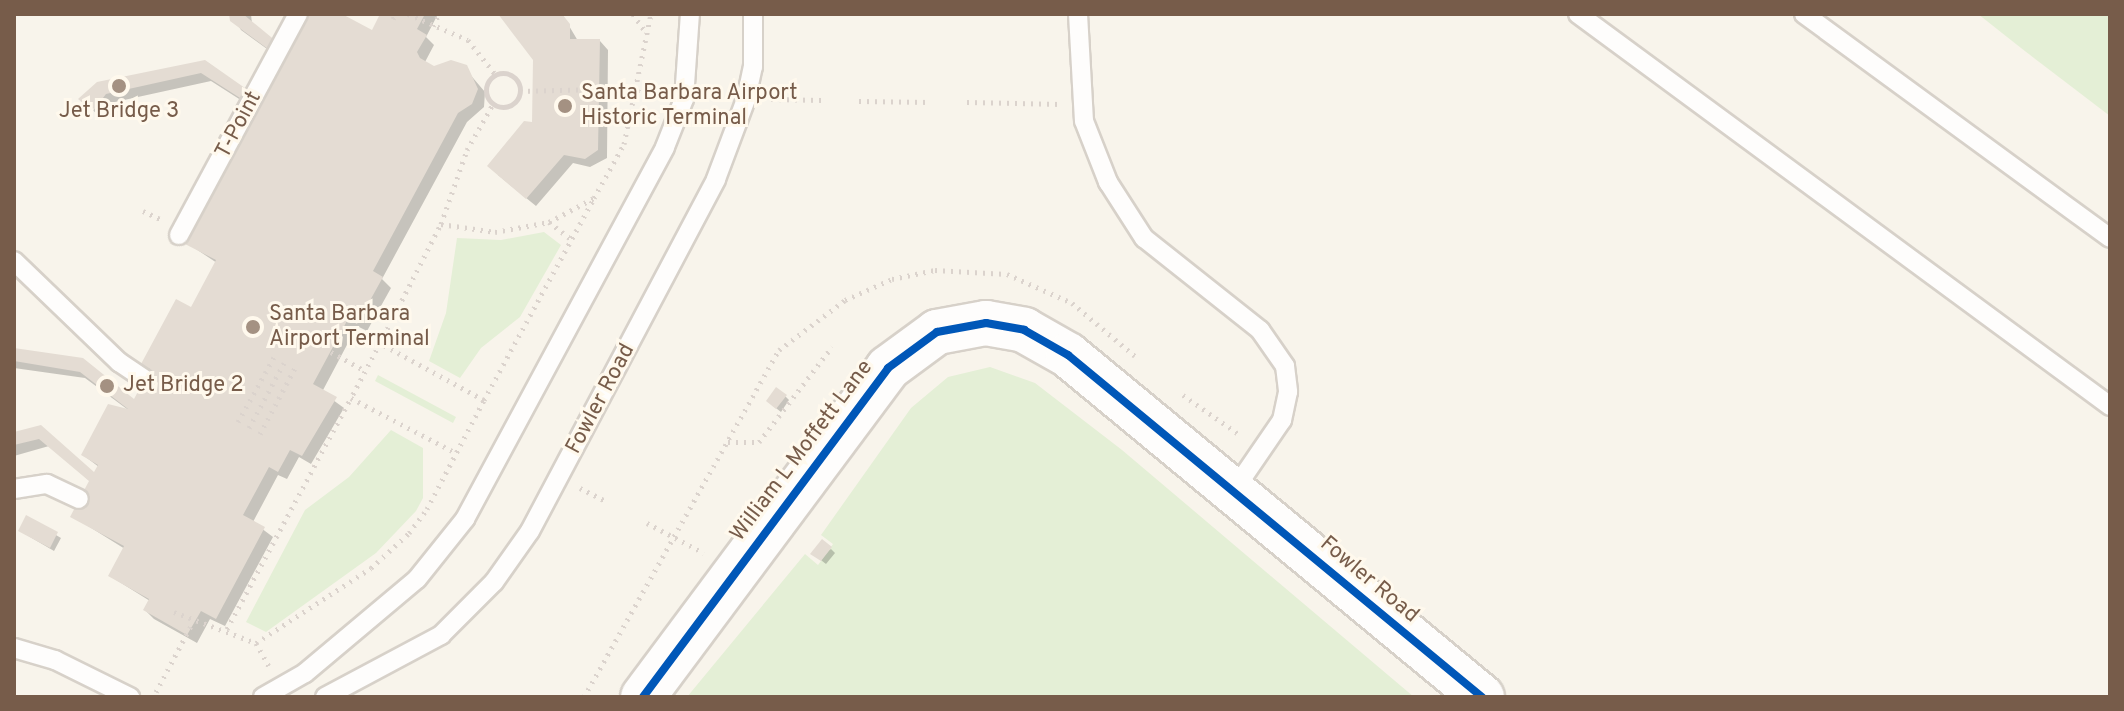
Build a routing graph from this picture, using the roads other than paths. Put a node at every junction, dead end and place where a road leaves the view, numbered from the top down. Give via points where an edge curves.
1 (298, 14) edge
2 (690, 14) edge
3 (753, 14) edge
4 (1078, 14) edge
5 (1578, 14) edge
6 (1804, 14) edge
7 (179, 235) dead end
8 (2110, 238) edge
9 (14, 261) edge
10 (144, 379) dead end
11 (2110, 406) edge
12 (14, 489) edge
13 (1234, 490) junction
14 (79, 499) dead end
15 (14, 648) edge
16 (130, 697) edge
17 (263, 697) edge
18 (325, 697) edge
19 (643, 697) edge
20 (1482, 697) edge

1 - 7 lane, T-Point
2 - 17 lane via 684,99 665,147 465,519 417,579 305,673
3 - 18 lane, Fowler Road via 753,67 746,99 716,179 530,531 494,582 441,635
4 - 13 lane via 1084,121 1108,182 1144,238 1260,330 1285,366 1288,392 1282,420
5 - 11 lane
6 - 8 lane
9 - 10 lane
12 - 14 lane via 47,484
13 - 19 street, William L Moffett Lane via 1039,336 986,323 937,332 901,355 870,388
13 - 20 street, Fowler Road
15 - 16 lane via 55,660

